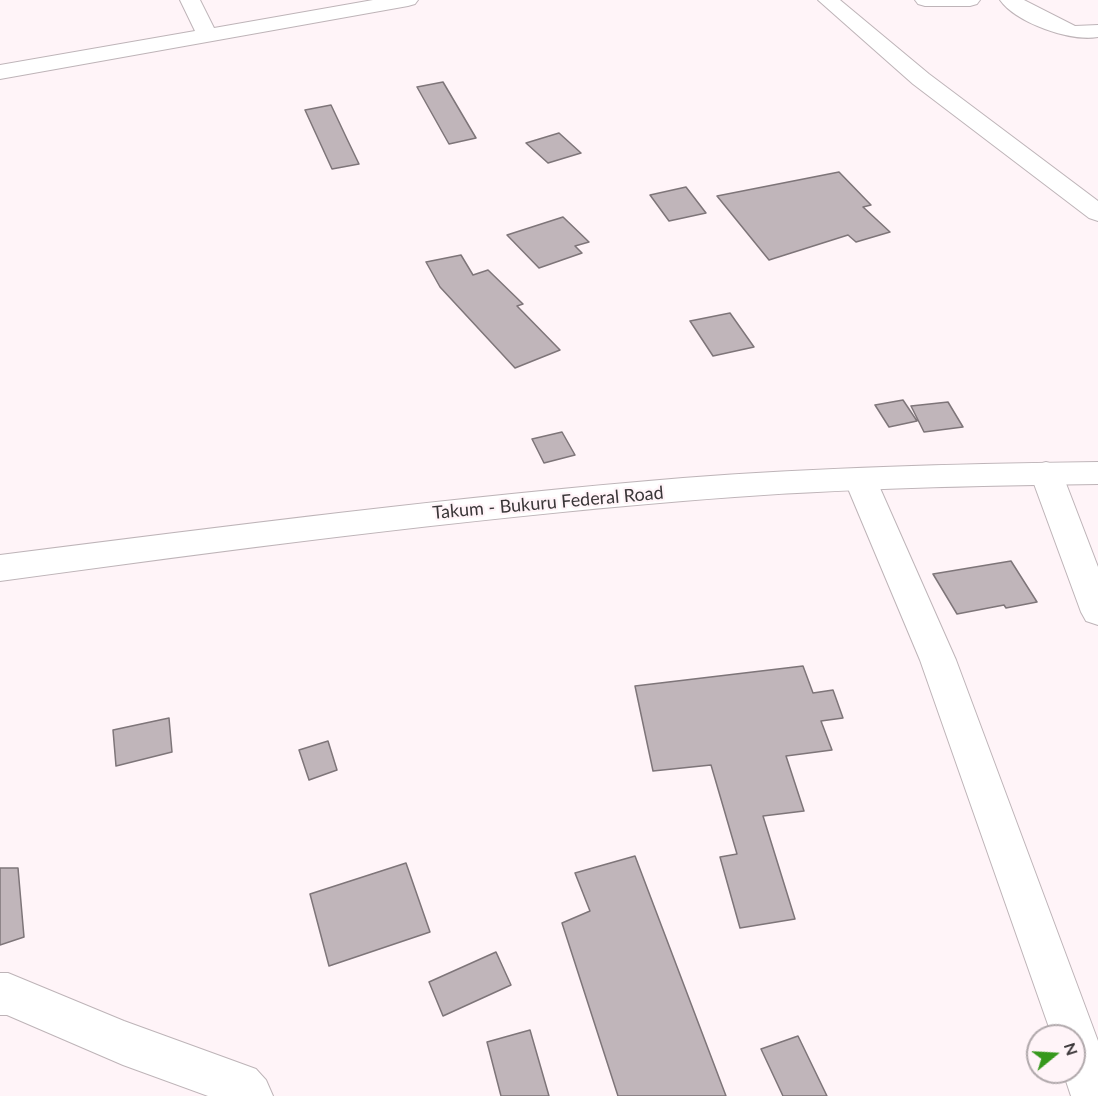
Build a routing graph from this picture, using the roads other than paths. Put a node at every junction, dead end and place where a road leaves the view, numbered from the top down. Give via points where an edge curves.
1 (190, 0) edge
2 (408, 0) edge
3 (828, 0) edge
4 (925, 0) edge
5 (970, 0) edge
6 (1010, 0) edge
7 (1098, 31) edge
8 (207, 34) junction
9 (0, 72) edge
10 (1098, 213) edge
11 (1046, 473) junction
12 (1098, 473) edge
13 (860, 479) junction
14 (0, 568) edge
15 (1098, 612) edge
16 (0, 994) edge
17 (1070, 1024) edge
18 (1086, 1072) edge
19 (250, 1096) edge
20 (1094, 1096) edge

1 - 8 street
2 - 8 street
3 - 10 street via 921,79
4 - 5 street
6 - 7 street via 1065,31
8 - 9 street
11 - 12 street, Takum - Bukuru Federal Road
11 - 13 street, Takum - Bukuru Federal Road
11 - 15 street
13 - 14 street, Takum - Bukuru Federal Road via 516,504
13 - 17 street via 938,660
16 - 19 street via 240,1085
18 - 20 street

